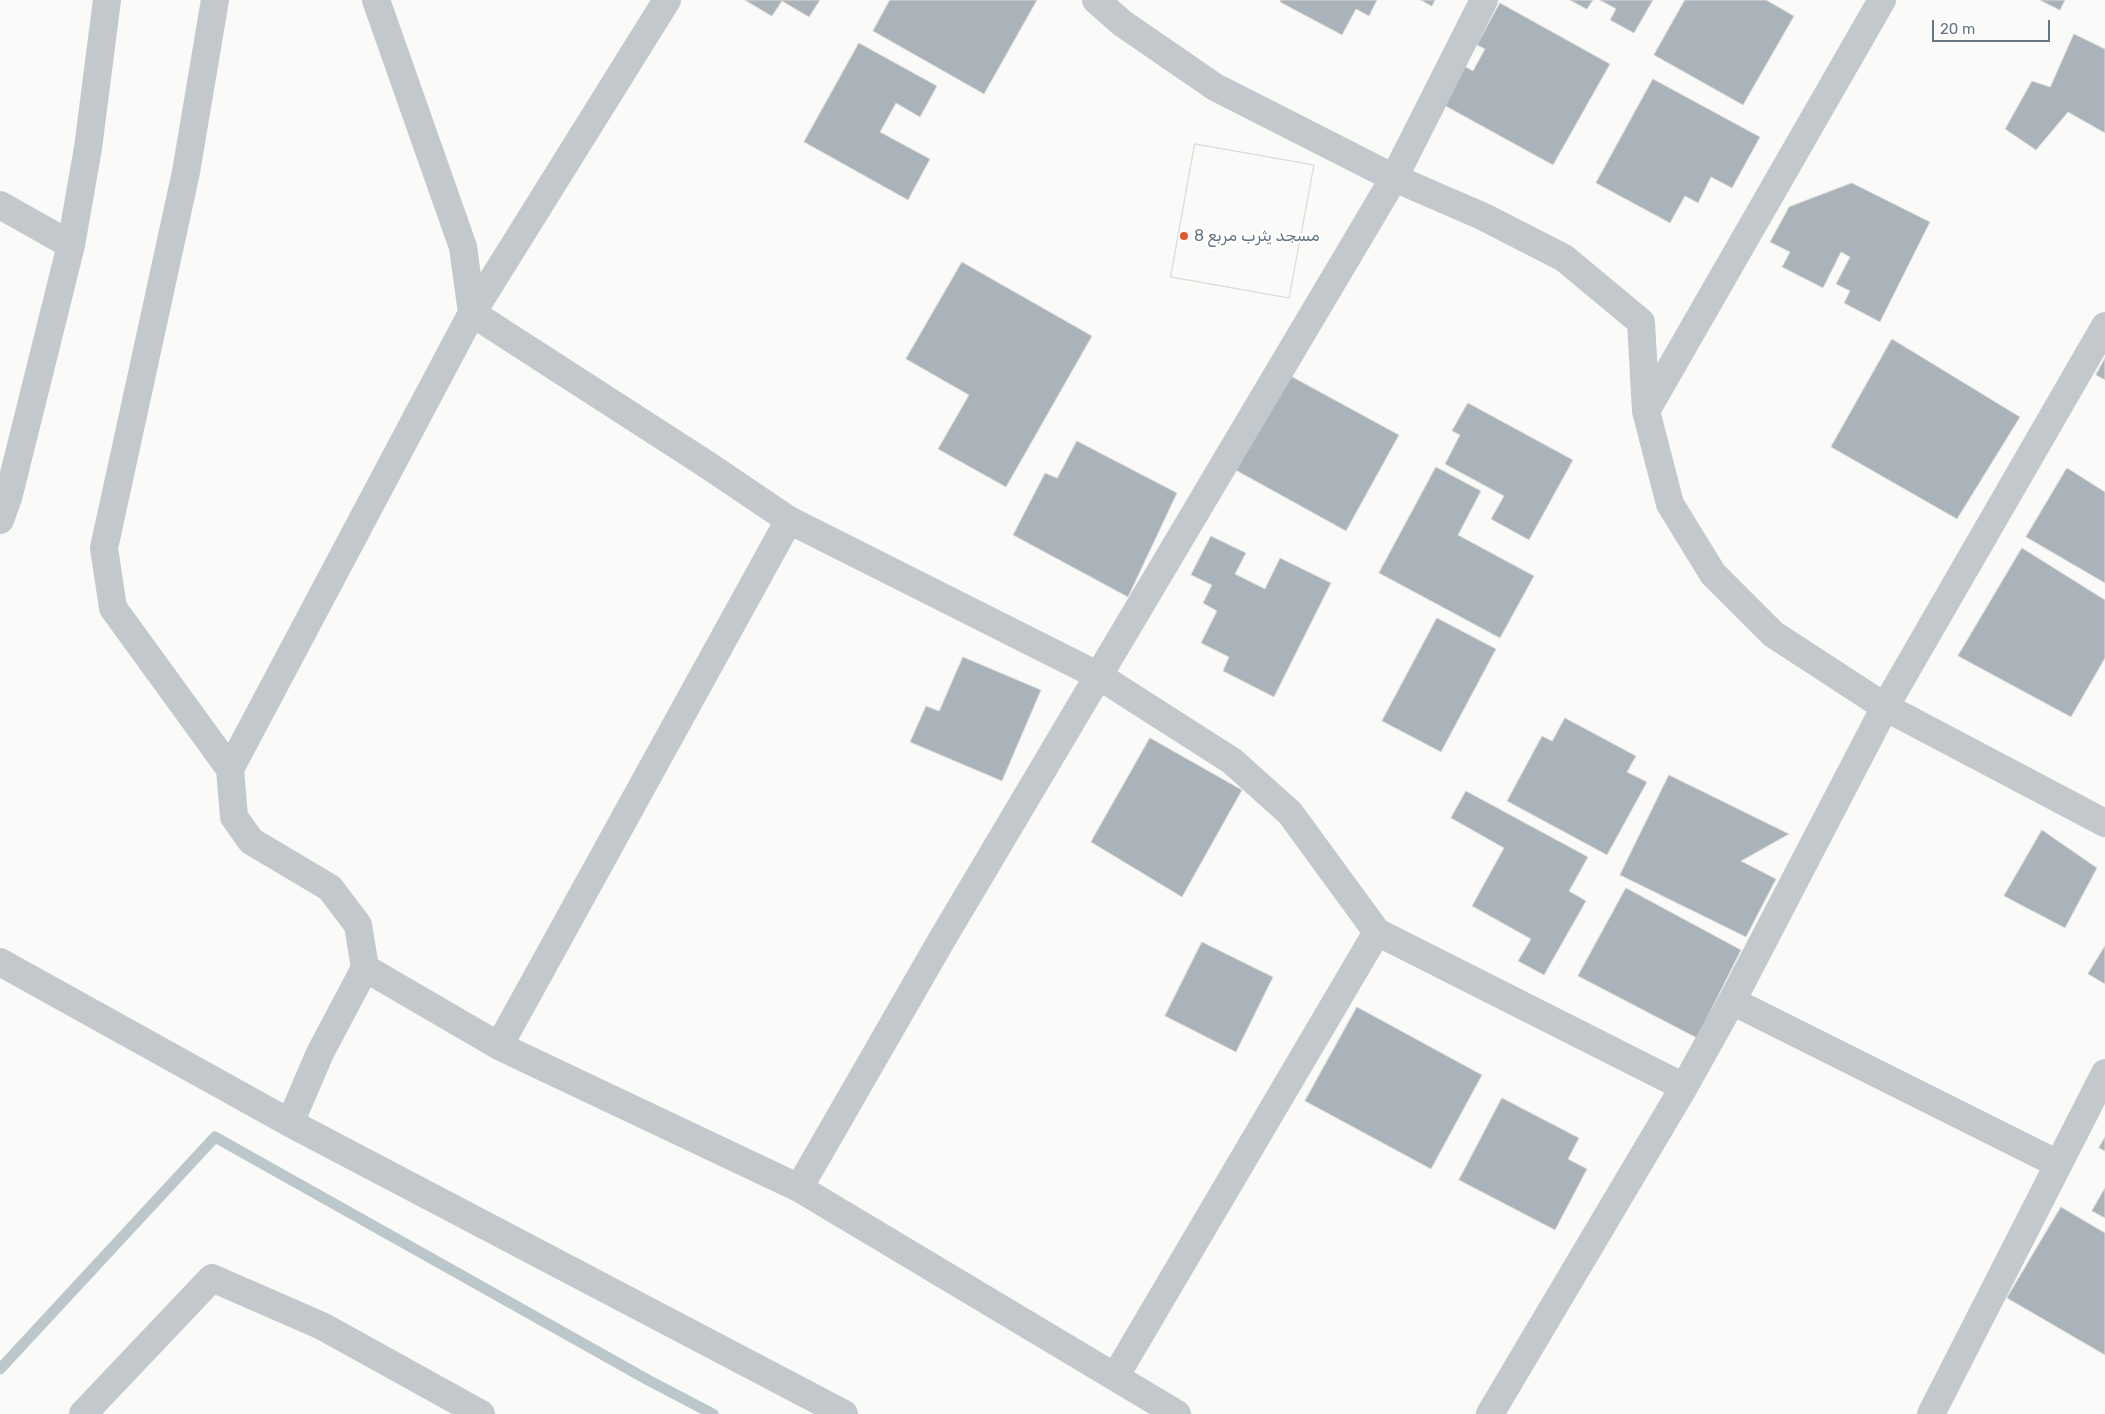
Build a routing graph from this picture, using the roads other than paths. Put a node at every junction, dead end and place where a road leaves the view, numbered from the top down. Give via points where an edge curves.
1 (107, 0) edge
2 (214, 0) edge
3 (376, 0) edge
4 (667, 0) edge
5 (1096, 0) edge
6 (1484, 0) edge
7 (1882, 0) edge
8 (1394, 178) junction
9 (0, 206) edge
10 (71, 245) junction
11 (472, 313) junction
12 (2105, 326) edge
13 (1646, 411) junction
14 (0, 520) edge
15 (789, 520) junction
16 (1099, 676) junction
17 (1885, 707) junction
18 (230, 769) junction
19 (2105, 823) edge
20 (1377, 932) junction
21 (0, 962) edge
22 (365, 968) junction
23 (1732, 1001) junction
24 (499, 1046) junction
25 (2105, 1073) edge
26 (1684, 1087) junction
27 (290, 1123) junction
28 (2058, 1164) junction
29 (799, 1188) junction
30 (1115, 1377) junction
31 (93, 1411) edge
32 (481, 1414) edge
33 (844, 1414) edge
34 (1176, 1414) edge
35 (1490, 1414) edge
36 (1931, 1414) edge

1 - 10 street via 88,148
2 - 18 street via 186,172 104,548 113,608
3 - 11 street via 463,248
4 - 11 street
5 - 8 street via 1122,23 1215,87
6 - 8 street
7 - 13 street
8 - 13 street via 1482,216 1564,258 1641,322
8 - 16 street
9 - 10 street
10 - 14 street
11 - 15 street
11 - 18 street
12 - 17 street
13 - 17 street via 1670,504 1713,574 1773,634
15 - 16 street
15 - 24 street
16 - 20 street via 1232,761 1290,813
16 - 29 street
17 - 19 street
17 - 23 street
18 - 22 street via 234,817 251,841 330,888 358,925
20 - 26 street
20 - 30 street
21 - 27 street
22 - 24 street
22 - 27 street via 320,1053
23 - 26 street
23 - 28 street
24 - 29 street
25 - 28 street
26 - 35 street
27 - 33 street
28 - 36 street
29 - 30 street
30 - 34 street
31 - 32 street via 212,1278 322,1326

